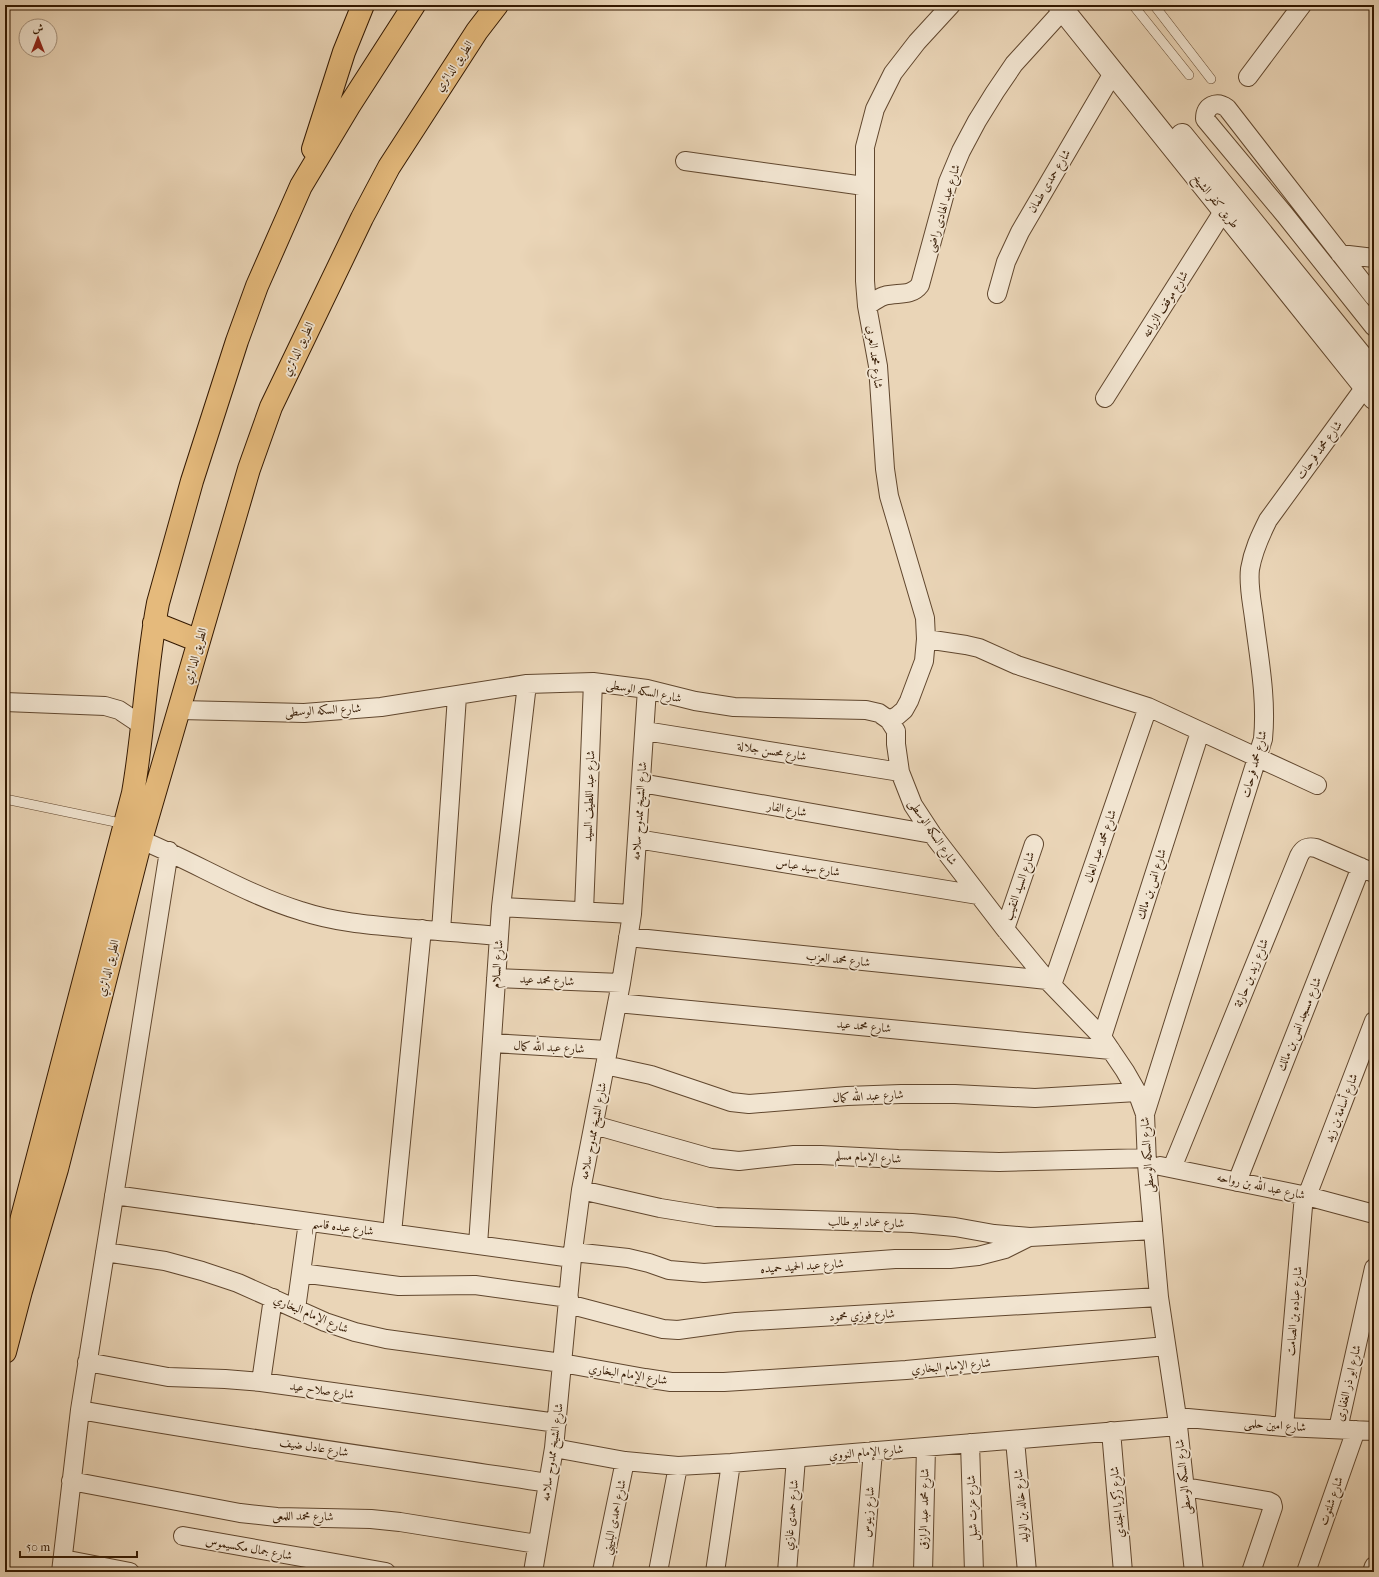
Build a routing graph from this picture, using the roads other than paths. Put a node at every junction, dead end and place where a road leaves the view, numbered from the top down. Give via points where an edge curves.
1 (363, 5) edge
2 (414, 5) edge
3 (497, 5) edge
4 (951, 5) edge
5 (1133, 5) edge
6 (1154, 5) edge
7 (1302, 5) edge
8 (1066, 7) edge
9 (1113, 73) junction
10 (1189, 75) dead end
11 (1248, 77) dead end
12 (1211, 79) dead end
13 (685, 161) dead end
14 (301, 186) junction
15 (864, 186) junction
16 (1216, 188) junction
17 (1224, 210) junction
18 (1340, 254) junction
19 (1374, 258) edge
20 (1366, 276) edge
21 (996, 294) dead end
22 (1374, 296) edge
23 (867, 306) junction
24 (1374, 327) edge
25 (1371, 386) edge
26 (1105, 398) dead end
27 (154, 623) junction
28 (926, 639) junction
29 (199, 641) junction
30 (593, 682) junction
31 (527, 684) junction
32 (647, 689) junction
33 (457, 696) junction
34 (5, 702) edge
35 (1148, 707) junction
36 (180, 710) junction
37 (890, 720) junction
38 (143, 726) junction
39 (645, 731) junction
40 (1200, 732) junction
41 (1258, 758) junction
42 (900, 772) junction
43 (641, 783) junction
44 (1317, 785) dead end
45 (5, 799) edge
46 (125, 824) junction
47 (932, 834) junction
48 (637, 839) junction
49 (141, 840) junction
50 (1034, 844) dead end
51 (169, 851) junction
52 (1368, 870) edge
53 (978, 895) junction
54 (501, 907) junction
55 (584, 911) junction
56 (632, 914) junction
57 (110, 922) junction
58 (422, 929) junction
59 (1005, 929) junction
60 (441, 931) junction
61 (499, 936) junction
62 (628, 937) junction
63 (496, 978) junction
64 (621, 983) junction
65 (1050, 983) junction
66 (617, 1003) junction
67 (1374, 1021) edge
68 (492, 1043) junction
69 (1106, 1043) junction
70 (606, 1057) junction
71 (1137, 1092) junction
72 (1145, 1114) junction
73 (594, 1125) junction
74 (1147, 1161) junction
75 (1172, 1168) junction
76 (1237, 1182) junction
77 (582, 1190) junction
78 (114, 1195) junction
79 (1306, 1195) junction
80 (1374, 1214) edge
81 (308, 1222) junction
82 (1153, 1230) junction
83 (392, 1233) junction
84 (1030, 1237) junction
85 (11, 1238) edge
86 (478, 1245) junction
87 (105, 1252) junction
88 (573, 1255) junction
89 (1374, 1268) edge
90 (301, 1273) junction
91 (5, 1282) edge
92 (1159, 1297) junction
93 (273, 1298) junction
94 (568, 1301) junction
95 (296, 1309) junction
96 (1166, 1346) junction
97 (5, 1352) edge
98 (87, 1362) junction
99 (562, 1363) junction
100 (261, 1382) junction
101 (80, 1410) junction
102 (1177, 1422) junction
103 (557, 1423) junction
104 (1284, 1427) junction
105 (1338, 1429) junction
106 (1356, 1430) junction
107 (1374, 1431) edge
108 (1110, 1432) junction
109 (1015, 1440) junction
110 (970, 1443) junction
111 (926, 1447) junction
112 (554, 1448) junction
113 (873, 1451) junction
114 (796, 1458) junction
115 (625, 1461) junction
116 (731, 1463) junction
117 (678, 1466) junction
118 (71, 1481) junction
119 (548, 1484) junction
120 (1185, 1487) junction
121 (183, 1536) dead end
122 (537, 1544) junction
123 (62, 1566) edge
124 (1374, 1566) edge
125 (130, 1572) edge
126 (386, 1572) edge
127 (532, 1572) edge
128 (602, 1572) edge
129 (658, 1572) edge
130 (715, 1572) edge
131 (787, 1572) edge
132 (863, 1572) edge
133 (923, 1572) edge
134 (974, 1572) edge
135 (1026, 1572) edge
136 (1123, 1572) edge
137 (1194, 1572) edge
138 (1251, 1572) edge
139 (1306, 1572) edge
140 (1372, 1572) edge

1 - 14 highway via 344,52
2 - 14 highway, الطريق الدائري
3 - 29 highway, الطريق الدائري via 389,167 270,407
4 - 15 street, شارع محمد العربى via 893,73 875,109 866,147
5 - 10 lane
6 - 12 lane
7 - 11 street
8 - 9 street, طريق كفر الشيخ
8 - 16 street, طريق كفر الشيخ
8 - 23 street, شارع عبد الهادى راضى via 1014,64 994,92 961,151 948,182 920,285 911,293 884,296
9 - 16 street, طريق كفر الشيخ
9 - 21 street, شارع حمدى طمان via 1020,232 1006,262
13 - 15 street
14 - 27 highway, الطريق الدائري via 236,341 192,481
15 - 23 street, شارع محمد العربى
16 - 17 street, طريق كفر الشيخ
16 - 25 street, طريق كفر الشيخ
17 - 25 street, طريق كفر الشيخ
17 - 26 street, شارع موقف الزراعه
18 - 19 street
18 - 20 street
18 - 24 street via 1227,108 1222,104 1211,105 1207,109 1205,119
20 - 22 street
23 - 28 street, شارع محمد العربى via 878,366 887,483 920,597
25 - 41 street, شارع محمد فرحات via 1268,520 1257,542 1250,570 1265,722
27 - 29 highway
27 - 38 highway, الطريق الدائري
28 - 35 street via 979,648 1030,670
28 - 37 street, شارع محمد العربى via 924,661 909,701 904,710
29 - 36 highway, الطريق الدائري
30 - 31 street, شارع السكه الوسطى
30 - 32 street, شارع السكه الوسطى
30 - 55 street, شارع عبد اللطيف السيد
31 - 33 street, شارع السكه الوسطى
31 - 54 street, شارع السلام
32 - 37 street, شارع السكه الوسطى via 695,701 734,707 866,710 879,713
32 - 39 street, شارع الشيخ ممدوح سلامه
33 - 36 street, شارع السكه الوسطى via 381,707 304,713
33 - 60 street
34 - 38 street via 105,706 119,710
35 - 40 street
35 - 65 street, شارع محمد عبد العال
36 - 49 highway, الطريق الدائري
37 - 42 street, شارع السكه الوسطى via 896,731
38 - 46 highway, الطريق الدائري via 133,793
39 - 42 street, شارع محسن جلالة
39 - 43 street, شارع الشيخ ممدوح سلامه
40 - 41 street
40 - 69 street, شارع انس بن مالك
41 - 44 street
41 - 72 street, شارع محمد فرحات
42 - 47 street, شارع السكه الوسطى via 912,805
43 - 47 street, شارع الفار
43 - 48 street, شارع الشيخ ممدوح سلامه
45 - 46 lane
46 - 57 highway, الطريق الدائري
47 - 53 street, شارع السكه الوسطى
48 - 53 street, شارع سيد عباس
48 - 56 street, شارع الشيخ ممدوح سلامه
49 - 51 street
49 - 57 highway, الطريق الدائري
50 - 59 street, شارع السيد النقيب
51 - 58 street via 267,899 302,912 339,920
51 - 78 street
52 - 75 street, شارع زيد بن حارثة via 1316,848 1309,846 1302,850
52 - 76 street, شارع مسجد انس بن مالك
53 - 59 street, شارع السكه الوسطى
54 - 55 street
54 - 61 street, شارع السلام
55 - 56 street
56 - 62 street, شارع الشيخ ممدوح سلامه
57 - 85 highway, الطريق الدائري
57 - 97 highway, الطريق الدائري via 57,1169
58 - 60 street
58 - 83 street
59 - 65 street, شارع السكه الوسطى
60 - 61 street
61 - 63 street, شارع السلام
62 - 64 street, شارع الشيخ ممدوح سلامه
62 - 65 street, شارع محمد العزب
63 - 64 street, شارع محمد عيد
63 - 68 street, شارع السلام
64 - 66 street, شارع الشيخ ممدوح سلامه
65 - 69 street, شارع السكه الوسطى
66 - 69 street, شارع محمد عيد
66 - 70 street, شارع الشيخ ممدوح سلامه
67 - 79 street, شارع أسامة بن زيد
68 - 70 street, شارع عبد الله كمال
68 - 86 street, شارع السلام
69 - 71 street, شارع السكه الوسطى
70 - 71 street, شارع عبد الله كمال via 731,1102 749,1104 901,1094 1035,1098
70 - 73 street, شارع الشيخ ممدوح سلامه
71 - 72 street, شارع السكه الوسطى
72 - 74 street, شارع السكه الوسطى
73 - 74 street, شارع الإمام مسلم via 711,1158 739,1160 821,1155 999,1162
73 - 77 street, شارع الشيخ ممدوح سلامه
74 - 75 street, شارع عبد الله بن رواحه
74 - 82 street, شارع السكه الوسطى
75 - 76 street, شارع عبد الله بن رواحه
76 - 79 street, شارع عبد الله بن رواحه
77 - 84 street, شارع عماد ابو طالب via 660,1208 716,1217 912,1223
77 - 88 street, شارع الشيخ ممدوح سلامه
78 - 81 street, شارع عبده قاسم
78 - 87 street
79 - 80 street, شارع عبد الله بن رواحه
79 - 104 street, شارع عباده بن الصامت
81 - 83 street, شارع عبده قاسم
81 - 90 street
82 - 84 street, شارع عماد ابو طالب
82 - 92 street, شارع السكه الوسطى
83 - 86 street, شارع عبده قاسم
84 - 88 street, شارع عبد الحميد حميده via 1005,1249 978,1256 895,1259 704,1273 669,1270 628,1258
85 - 91 highway, الطريق الدائري
86 - 88 street, شارع عبده قاسم
87 - 93 street, شارع الإمام البخاري via 165,1261 202,1271
87 - 98 street
88 - 94 street, شارع الشيخ ممدوح سلامه
89 - 105 street, شارع ابو ذر الغفارى
90 - 94 street, شارع فوزي محمود via 399,1286 475,1285
90 - 95 street
92 - 94 street, شارع فوزي محمود via 736,1322 678,1330 663,1329
92 - 96 street, شارع السكه الوسطى
93 - 95 street, شارع الإمام البخاري
93 - 100 street
94 - 99 street, شارع الشيخ ممدوح سلامه
95 - 99 street, شارع الإمام البخاري via 340,1327 386,1339
96 - 99 street, شارع الإمام البخاري via 906,1370 717,1382 678,1382 645,1378
96 - 102 street, شارع السكه الوسطى
98 - 100 street, شارع صلاح عيد via 168,1377
98 - 101 street
99 - 103 street, شارع الشيخ ممدوح سلامه
100 - 103 street, شارع صلاح عيد
101 - 118 street
101 - 119 street, شارع عادل ضيف via 203,1432
102 - 104 street, شارع امين حلمى
102 - 108 street, شارع الإمام النووي
102 - 120 street, شارع السكه الوسطى
103 - 112 street, شارع الشيخ ممدوح سلامه
104 - 105 street, شارع امين حلمى
105 - 106 street, شارع امين حلمى
106 - 107 street, شارع امين حلمى
106 - 139 street, شارع شلتوت
108 - 109 street, شارع الإمام النووي
108 - 136 street, شارع زكريا الجندي
109 - 110 street, شارع الإمام النووي
109 - 135 street, شارع خالد بن الوليد
110 - 111 street, شارع الإمام النووي
110 - 134 street, شارع عزت شبل
111 - 113 street, شارع الإمام النووي
111 - 133 street, شارع محمد عبد الرازق
112 - 115 street, شارع الإمام النووي
112 - 119 street, شارع الشيخ ممدوح سلامه
113 - 114 street, شارع الإمام النووي
113 - 132 street, شارع زينوس
114 - 116 street, شارع الإمام النووي
114 - 131 street, شارع حمدى غازي
115 - 117 street, شارع الإمام النووي
115 - 128 street, شارع احمدى البليهني
116 - 117 street, شارع الإمام النووي
116 - 130 street
117 - 129 street
118 - 122 street, شارع محمد اللمعى via 240,1513 400,1522
118 - 123 street
119 - 122 street, شارع الشيخ ممدوح سلامه
120 - 137 street, شارع السكه الوسطى
120 - 138 street via 1272,1503 1273,1507
121 - 126 street, شارع جمال مكسيموس
122 - 127 street, شارع الشيخ ممدوح سلامه
123 - 125 street
124 - 140 street

